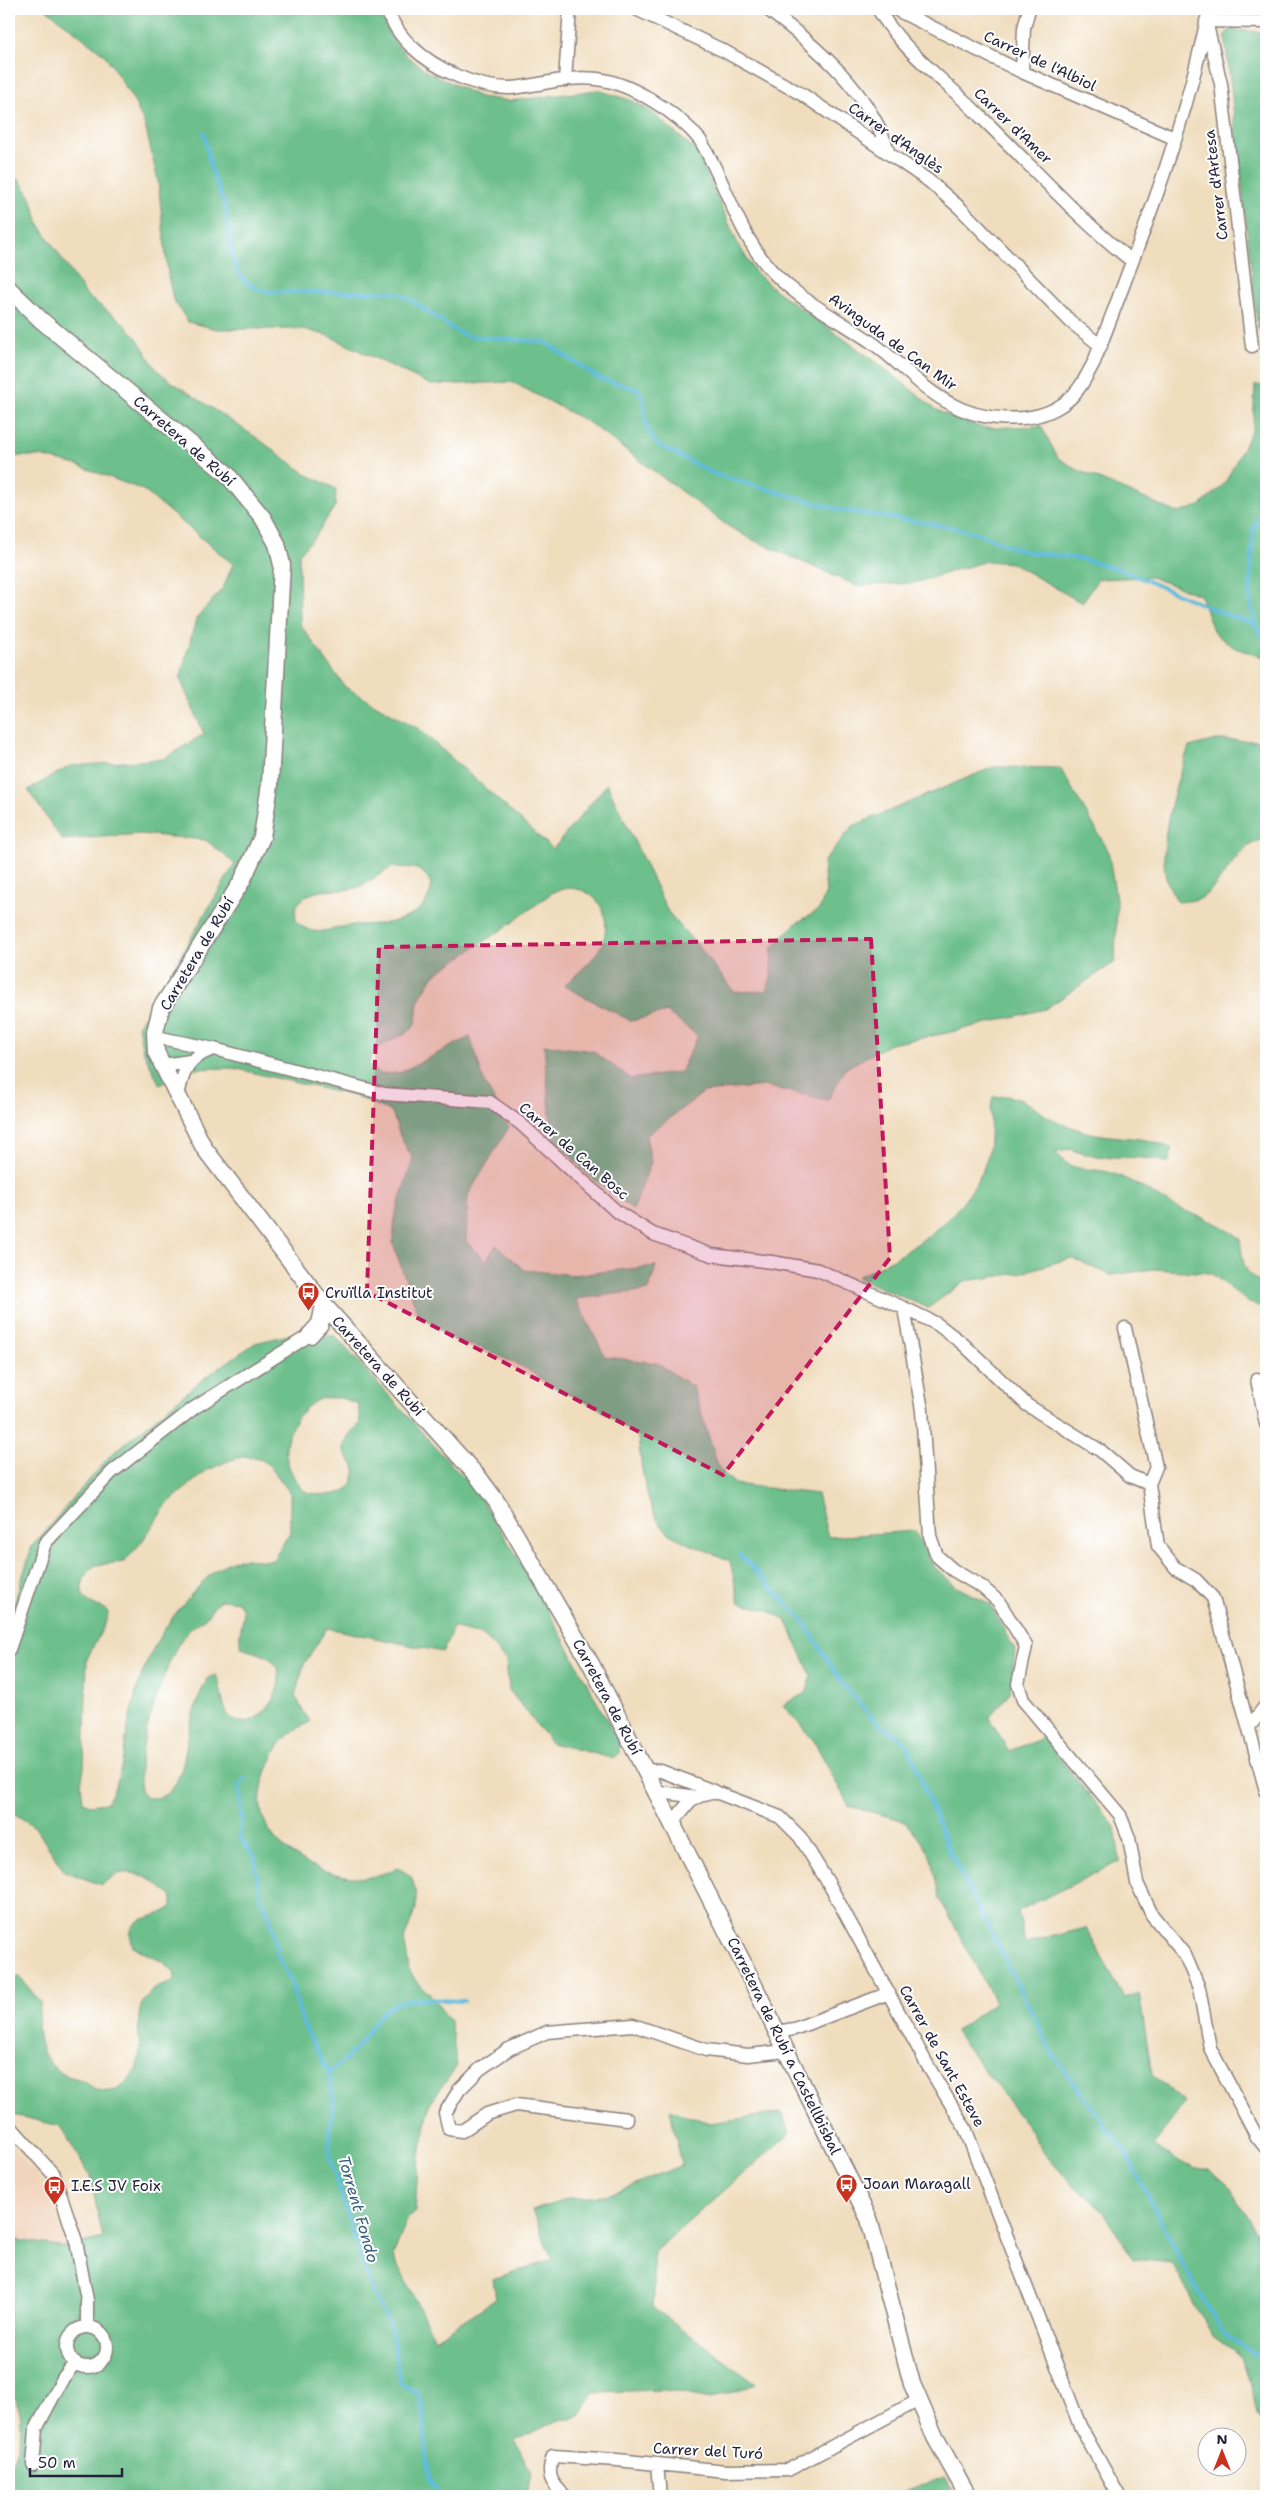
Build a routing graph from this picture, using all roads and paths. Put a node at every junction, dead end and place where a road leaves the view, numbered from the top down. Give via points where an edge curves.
1 (386, 9) edge
2 (570, 9) edge
3 (636, 9) edge
4 (766, 9) edge
5 (878, 9) edge
6 (895, 9) edge
7 (1029, 9) edge
8 (1208, 15) edge
9 (1266, 22) edge
10 (1022, 72) junction
11 (565, 80) junction
12 (1174, 138) junction
13 (889, 154) junction
14 (1132, 261) junction
15 (9, 289) edge
16 (1100, 346) junction
17 (1252, 346) dead end
18 (156, 1037) junction
19 (190, 1043) junction
20 (214, 1049) junction
21 (164, 1055) junction
22 (185, 1061) junction
23 (178, 1096) junction
24 (324, 1305) junction
25 (904, 1308) junction
26 (342, 1326) junction
27 (1124, 1328) dead end
28 (310, 1335) junction
29 (1257, 1379) dead end
30 (1266, 1424) edge
31 (1149, 1484) junction
32 (9, 1649) edge
33 (1266, 1705) edge
34 (1248, 1727) junction
35 (651, 1783) junction
36 (1266, 1791) edge
37 (718, 1793) junction
38 (698, 1797) junction
39 (675, 1830) junction
40 (888, 1993) junction
41 (777, 2032) junction
42 (786, 2051) junction
43 (627, 2119) dead end
44 (9, 2126) edge
45 (1266, 2148) edge
46 (87, 2326) junction
47 (75, 2363) junction
48 (919, 2400) junction
49 (33, 2465) dead end
50 (656, 2465) junction
51 (565, 2496) edge
52 (660, 2496) edge
53 (968, 2496) edge
54 (1119, 2496) edge

1 - 11 street, Avinguda de Can Mir via 410,46 471,81 509,88
2 - 11 street
3 - 13 street, Carrer d'Anglès via 782,82
4 - 13 street via 840,74 880,128
5 - 14 street, Carrer d'Amer via 894,33 934,75 1098,233
6 - 10 street, Carrer de l'Albiol
7 - 10 street via 1024,28
8 - 9 street
8 - 12 street, Avinguda de Can Mir
8 - 17 street, Carrer d'Artesa via 1221,84
10 - 12 street, Carrer de l'Albiol
11 - 16 street, Avinguda de Can Mir via 596,79 626,86 688,128 706,150 754,249 781,280 874,344 951,405 990,417 1024,417 1052,410 1083,384
12 - 14 street, Avinguda de Can Mir
13 - 16 street, Carrer d'Anglès via 948,196 1071,322
14 - 16 street, Avinguda de Can Mir
15 - 18 street, Carretera de Rubí via 40,320 227,474 263,518 278,544 282,565 281,606 270,784 262,837 242,881 161,1008
18 - 19 street, Carrer de Can Bosc
18 - 21 street, Carretera de Rubí
19 - 20 street, Carrer de Can Bosc
19 - 21 street, Carrer de Can Bosc
20 - 22 street
20 - 25 street, Carrer de Can Bosc via 385,1094 490,1102 521,1124 616,1211 654,1234 712,1255 818,1270
21 - 22 street
21 - 22 street via 182,1051
21 - 23 street, Carretera de Rubí
22 - 23 street
23 - 24 street, Carretera de Rubí via 204,1148
24 - 26 street, Carretera de Rubí
24 - 28 street via 320,1324
25 - 31 street, Carrer de Can Bosc via 937,1324 962,1343 1027,1405 1100,1452 1130,1476
25 - 45 street via 922,1410 930,1536 937,1556 1000,1602 1026,1646 1018,1684 1023,1700 1120,1815 1129,1838 1137,1883 1152,1914 1185,1955 1199,1988 1210,2048
26 - 28 street
26 - 35 street, Carretera de Rubí via 496,1501 591,1664
27 - 31 street via 1156,1467
28 - 32 street via 194,1408 112,1472 45,1543
29 - 30 street
31 - 34 street via 1158,1546 1176,1568 1196,1580 1213,1598
33 - 34 street
34 - 36 street
35 - 37 street, Carrer de Sant Esteve via 662,1771
35 - 38 street via 667,1793
35 - 39 street, Carretera de Rubí a Castellbisbal
37 - 38 street
37 - 40 street, Carrer de Sant Esteve via 780,1817 800,1837 830,1884
38 - 39 street via 691,1800 678,1817
39 - 41 street, Carretera de Rubí a Castellbisbal
40 - 41 street via 794,2029
40 - 54 street, Carrer de Sant Esteve via 965,2128 1080,2426
41 - 42 street, Carretera de Rubí a Castellbisbal
42 - 43 street via 748,2055 706,2050 633,2025 554,2031 510,2049 480,2069 459,2090 444,2113 449,2129 462,2131 487,2114 516,2105
42 - 48 street, Carretera de Rubí a Castellbisbal via 868,2220
44 - 46 street via 54,2175 76,2241 87,2300
46 - 47 street via 78,2328 69,2338 67,2352
46 - 47 street via 103,2334 108,2347 106,2356 92,2367
47 - 49 street via 63,2378 36,2429
48 - 50 street, Carrer del Turó via 788,2470 726,2471
48 - 53 street, Carretera de Rubí a Castellbisbal via 935,2437
50 - 51 street, Carrer del Turó via 554,2456 548,2468 551,2479
50 - 52 street

